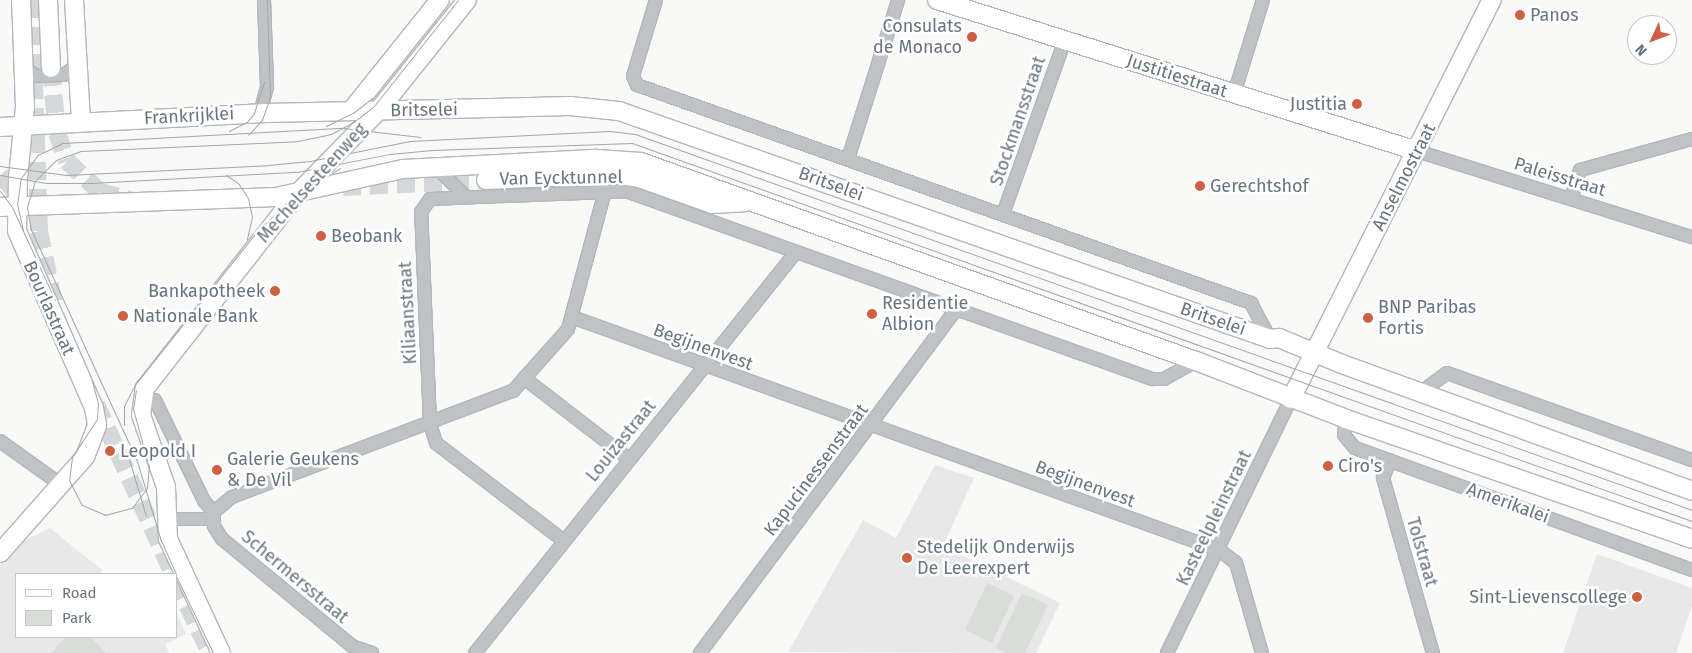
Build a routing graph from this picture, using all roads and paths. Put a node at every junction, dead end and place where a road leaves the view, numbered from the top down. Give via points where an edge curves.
1 (21, 0) edge
2 (48, 0) edge
3 (74, 0) edge
4 (264, 0) edge
5 (440, 0) edge
6 (467, 0) edge
7 (656, 0) edge
8 (898, 0) edge
9 (937, 0) edge
10 (1263, 0) edge
11 (1492, 0) edge
12 (1065, 40) junction
13 (77, 66) junction
14 (24, 68) junction
15 (52, 68) tunnel mouth
16 (1234, 94) junction
17 (351, 111) junction
18 (378, 111) junction
19 (260, 113) junction
20 (81, 121) junction
21 (23, 125) junction
22 (0, 127) edge
23 (1692, 139) edge
24 (1417, 150) junction
25 (848, 160) junction
26 (437, 168) junction
27 (486, 180) tunnel mouth
28 (605, 191) junction
29 (297, 194) junction
30 (466, 197) junction
31 (1571, 199) junction
32 (751, 201) junction
33 (8, 207) edge
34 (1003, 214) junction
35 (1692, 237) edge
36 (796, 252) junction
37 (958, 307) junction
38 (572, 317) junction
39 (1270, 339) junction
40 (1315, 353) junction
41 (1196, 361) junction
42 (704, 366) junction
43 (524, 378) junction
44 (1421, 392) junction
45 (1291, 399) junction
46 (155, 400) dead end
47 (1346, 419) junction
48 (430, 423) junction
49 (870, 426) junction
50 (0, 441) edge
51 (629, 459) junction
52 (1390, 460) junction
53 (1692, 460) edge
54 (60, 484) junction
55 (1692, 491) edge
56 (213, 515) junction
57 (165, 519) junction
58 (1692, 539) edge
59 (564, 541) junction
60 (1219, 550) junction
61 (0, 553) edge
62 (1692, 570) edge
63 (221, 653) edge
64 (370, 653) edge
65 (474, 653) edge
66 (700, 653) edge
67 (1167, 653) edge
68 (1262, 653) edge
69 (1433, 653) edge

1 - 14 main road, Bourlastraat
2 - 15 main road
3 - 13 main road
4 - 19 street via 267,86
5 - 17 main road, Mechelsesteenweg
6 - 18 main road, Mechelsesteenweg
7 - 25 street, Britselei via 633,79 641,86
8 - 25 street
9 - 12 main road, Justitiestraat
10 - 16 street
11 - 24 main road, Anselmostraat
12 - 16 main road, Justitiestraat
12 - 34 street, Stockmansstraat
13 - 14 street via 63,75 37,76
13 - 20 main road
14 - 21 main road, Bourlastraat
16 - 24 main road, Justitiestraat
17 - 18 main road, Frankrijklei
17 - 19 main road, Frankrijklei
18 - 29 main road, Mechelsesteenweg
18 - 39 main road, Britselei via 570,106 619,111
19 - 20 main road, Frankrijklei
20 - 21 main road, Frankrijklei
21 - 22 main road, Frankrijklei
21 - 33 main road, Bourlastraat
23 - 31 street via 1580,170
24 - 31 street, Paleisstraat
24 - 40 main road, Anselmostraat
25 - 34 street, Britselei
26 - 29 main road via 375,174
26 - 30 street
26 - 32 main road via 621,159 641,162
27 - 32 main road, Van Eycktunnel via 615,174 639,178 712,204
28 - 30 street
28 - 36 street via 626,191
28 - 38 street
29 - 33 main road
29 - 57 main road, Mechelsesteenweg via 159,366 141,400 142,421 166,487
30 - 48 street, Kiliaanstraat via 436,198 425,202 421,212
31 - 35 street, Paleisstraat
32 - 41 main road
33 - 54 main road, Bourlastraat via 20,244 93,406 97,425 91,449
34 - 39 street, Britselei via 1250,303
36 - 37 street
36 - 42 street, Louizastraat
37 - 41 street via 1156,380 1164,379
37 - 49 street, Kapucinessenstraat
38 - 42 street, Begijnenvest
38 - 43 street via 568,329
39 - 40 main road, Britselei via 1279,338
40 - 44 main road
40 - 45 main road
41 - 45 main road
42 - 49 street, Begijnenvest
42 - 51 street, Louizastraat
43 - 48 street via 513,391
43 - 51 street
44 - 53 street via 1446,372
44 - 55 main road
45 - 47 main road, Amerikalei
45 - 60 street, Kasteelpleinstraat
46 - 56 street, Schermersstraat
47 - 52 street, Amerikalei via 1344,435 1350,444
47 - 58 main road, Amerikalei
48 - 56 street via 232,497
48 - 59 street, Kiliaanstraat via 436,443
49 - 60 street, Begijnenvest
49 - 66 street, Kapucinessenstraat
50 - 54 street
51 - 59 street, Louizastraat
52 - 62 street, Amerikalei
52 - 69 street, Tolstraat via 1383,478
54 - 61 main road, Bourlastraat
56 - 57 street
56 - 64 street, Schermersstraat via 222,539 352,646
57 - 63 main road via 170,544
59 - 65 street, Louizastraat
60 - 67 street, Kasteelpleinstraat
60 - 68 street via 1236,563

